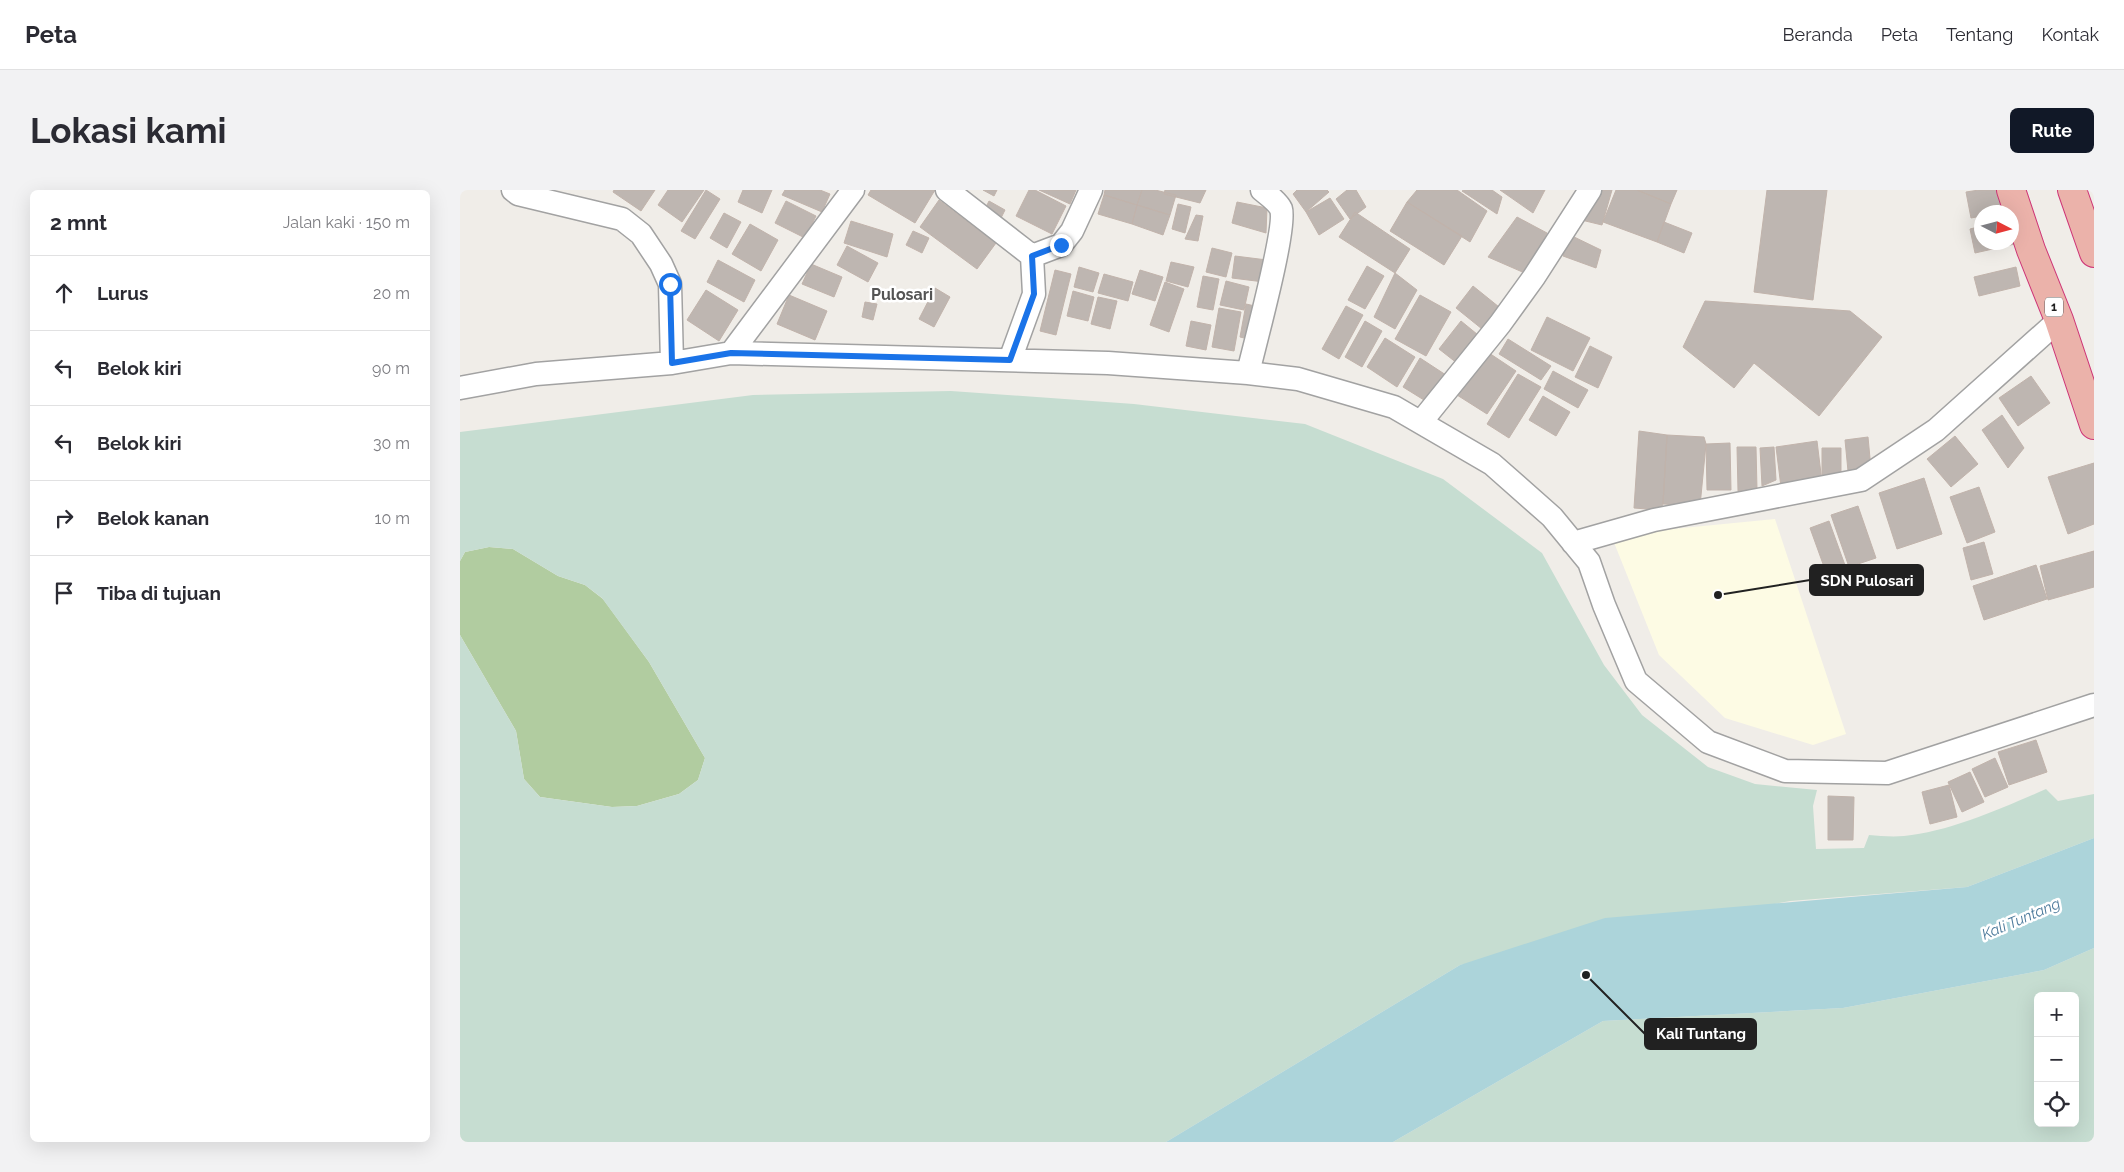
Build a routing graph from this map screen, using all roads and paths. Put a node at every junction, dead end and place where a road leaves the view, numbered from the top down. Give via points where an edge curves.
1 (513, 190) edge
2 (852, 190) edge
3 (947, 190) edge
4 (1091, 190) edge
5 (1262, 190) edge
6 (1590, 190) edge
7 (2011, 190) edge
8 (2072, 190) edge
9 (2094, 253) edge
10 (1032, 256) junction
11 (2059, 320) junction
12 (731, 353) junction
13 (1010, 360) junction
14 (672, 363) junction
15 (1248, 373) junction
16 (460, 388) edge
17 (1422, 422) junction
18 (2094, 425) edge
19 (1573, 543) junction
20 (2094, 705) edge

1 - 14 street via 518,194 622,219 641,234 670,284
2 - 12 street
3 - 10 street
4 - 10 street via 1072,231 1061,245
5 - 15 street via 1278,205 1282,215
6 - 17 street via 1500,324
7 - 11 highway, 1
8 - 9 highway
10 - 13 street via 1034,294
11 - 18 highway, 1
11 - 19 street via 1936,430 1861,480 1654,520
12 - 13 street
12 - 14 street
13 - 15 street
14 - 16 street via 536,374
15 - 17 street via 1298,379 1394,407
17 - 19 street via 1492,464 1552,516
19 - 20 street via 1589,562 1636,681 1708,742 1785,771 1887,773

